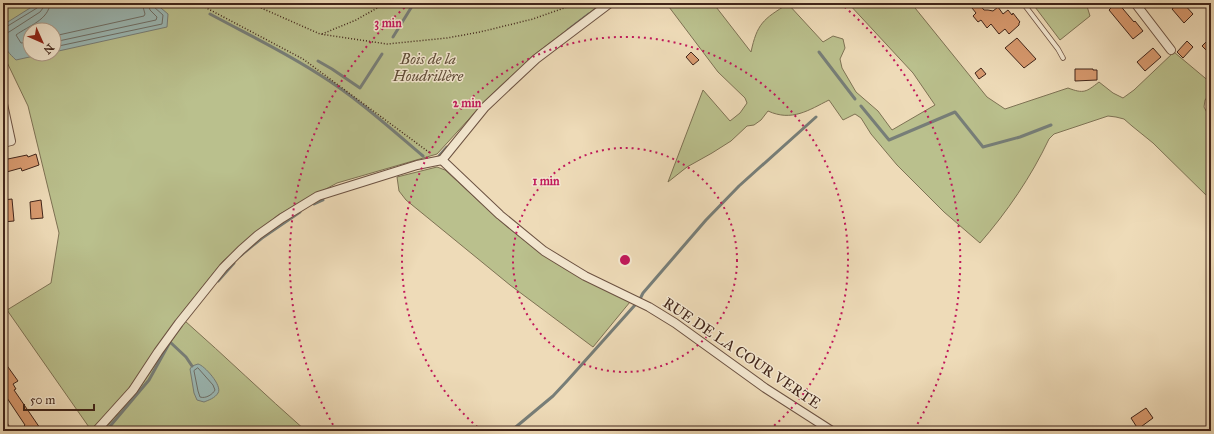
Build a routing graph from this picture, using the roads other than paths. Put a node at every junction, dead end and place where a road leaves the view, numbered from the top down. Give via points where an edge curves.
1 (610, 3) edge
2 (1023, 3) edge
3 (1135, 3) edge
4 (1171, 50) dead end
5 (1063, 58) dead end
6 (3, 104) edge
7 (7, 142) edge
8 (442, 160) junction
9 (3, 425) edge
10 (7, 431) edge
11 (96, 431) edge
12 (832, 431) edge

1 - 8 street via 536,59 502,90 485,106
2 - 5 lane
3 - 4 street
6 - 7 street
8 - 11 street via 417,165 318,196 258,235 223,268 179,323 133,390
8 - 12 street, RUE DE LA COUR VERTE via 500,215 544,251 585,276 675,322 765,388
9 - 10 street

